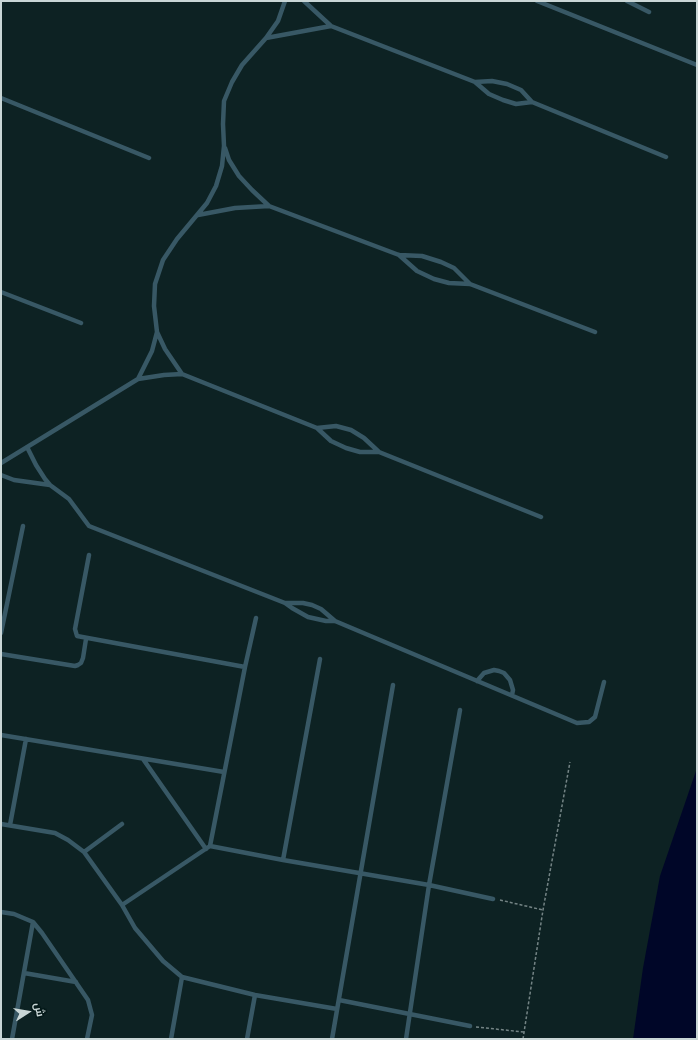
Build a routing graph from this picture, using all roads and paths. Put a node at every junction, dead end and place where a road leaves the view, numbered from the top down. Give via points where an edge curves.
1 (285, 1) edge
2 (304, 1) edge
3 (538, 1) edge
4 (627, 1) edge
5 (649, 12) dead end
6 (330, 26) junction
7 (266, 38) junction
8 (697, 65) edge
9 (475, 82) junction
10 (1, 98) edge
11 (532, 102) junction
12 (224, 146) junction
13 (666, 156) dead end
14 (149, 158) dead end
15 (270, 206) junction
16 (198, 215) junction
17 (399, 255) junction
18 (470, 284) junction
19 (1, 292) edge
20 (81, 323) dead end
21 (157, 332) junction
22 (595, 332) dead end
23 (182, 374) junction
24 (138, 379) junction
25 (317, 428) junction
26 (28, 447) junction
27 (379, 452) junction
28 (1, 463) edge
29 (1, 475) edge
30 (50, 485) junction
31 (541, 517) dead end
32 (22, 526) dead end
33 (89, 555) dead end
34 (285, 603) junction
35 (256, 618) dead end
36 (335, 621) junction
37 (1, 633) edge
38 (86, 638) junction
39 (1, 654) edge
40 (320, 659) dead end
41 (245, 667) junction
42 (477, 681) junction
43 (604, 682) dead end
44 (393, 685) dead end
45 (512, 695) junction
46 (460, 710) dead end
47 (1, 735) edge
48 (26, 739) junction
49 (143, 759) junction
50 (570, 762) dead end
51 (224, 772) junction
52 (1, 824) edge
53 (122, 824) dead end
54 (10, 825) junction
55 (208, 847) junction
56 (84, 852) junction
57 (283, 860) junction
58 (361, 874) junction
59 (429, 886) junction
60 (493, 899) joint
61 (122, 905) junction
62 (543, 910) junction
63 (1, 912) edge
64 (33, 922) junction
65 (24, 973) junction
66 (182, 977) junction
67 (76, 982) junction
68 (256, 994) junction
69 (339, 1000) junction
70 (337, 1009) junction
71 (410, 1015) junction
72 (470, 1026) joint
73 (524, 1032) junction
74 (12, 1039) edge
75 (87, 1039) edge
76 (171, 1039) edge
77 (247, 1039) edge
78 (332, 1039) edge
79 (406, 1039) edge
80 (523, 1039) edge

1 - 7 lane via 278,21
2 - 6 lane
3 - 8 lane
4 - 5 lane
6 - 7 lane
6 - 9 lane
7 - 12 lane via 242,64 224,101
9 - 11 lane via 489,94 503,100 516,104
9 - 11 lane via 492,81 507,84 521,90
10 - 14 lane
11 - 13 lane
12 - 15 lane via 239,176
12 - 16 lane via 216,186
15 - 16 lane via 235,208
15 - 17 lane
16 - 21 lane via 163,260 155,284
17 - 18 lane via 417,271 434,279
17 - 18 lane via 422,256 441,262 454,268
18 - 22 lane
19 - 20 lane
21 - 23 lane
21 - 24 lane via 152,351
23 - 24 lane
23 - 25 lane
24 - 26 lane
25 - 27 lane via 331,441 346,448 360,452
25 - 27 lane via 336,426 351,430
26 - 28 lane
26 - 30 lane via 36,465
27 - 31 lane
29 - 30 lane via 14,480
30 - 34 lane via 69,499 93,528
32 - 37 lane
33 - 38 lane via 75,628 77,636
34 - 36 lane via 308,617
34 - 36 lane via 299,602 312,605
35 - 41 lane
36 - 42 lane
38 - 39 lane via 83,658 75,666
38 - 41 lane
40 - 57 lane
41 - 51 lane
42 - 45 lane
42 - 45 lane via 484,673 494,670 504,673 510,680
43 - 45 lane via 595,717 585,724 577,723
44 - 58 lane
46 - 59 lane
47 - 48 lane
48 - 49 lane
48 - 54 lane
49 - 51 lane
49 - 55 lane
50 - 62 path
51 - 55 lane
52 - 54 lane
53 - 56 lane
54 - 56 lane via 55,833
55 - 57 lane
55 - 61 lane
56 - 61 lane
57 - 58 lane
58 - 59 lane
58 - 69 lane
59 - 60 lane
59 - 71 lane
60 - 62 path
61 - 66 lane via 149,946
62 - 73 path
63 - 64 lane
64 - 65 lane
64 - 67 lane
65 - 67 lane
65 - 74 lane
66 - 68 lane
66 - 76 lane
67 - 75 lane via 91,1007
68 - 70 lane
68 - 77 lane
69 - 70 lane
69 - 71 lane
70 - 78 lane
71 - 72 lane
71 - 79 lane
72 - 73 path
73 - 80 path

